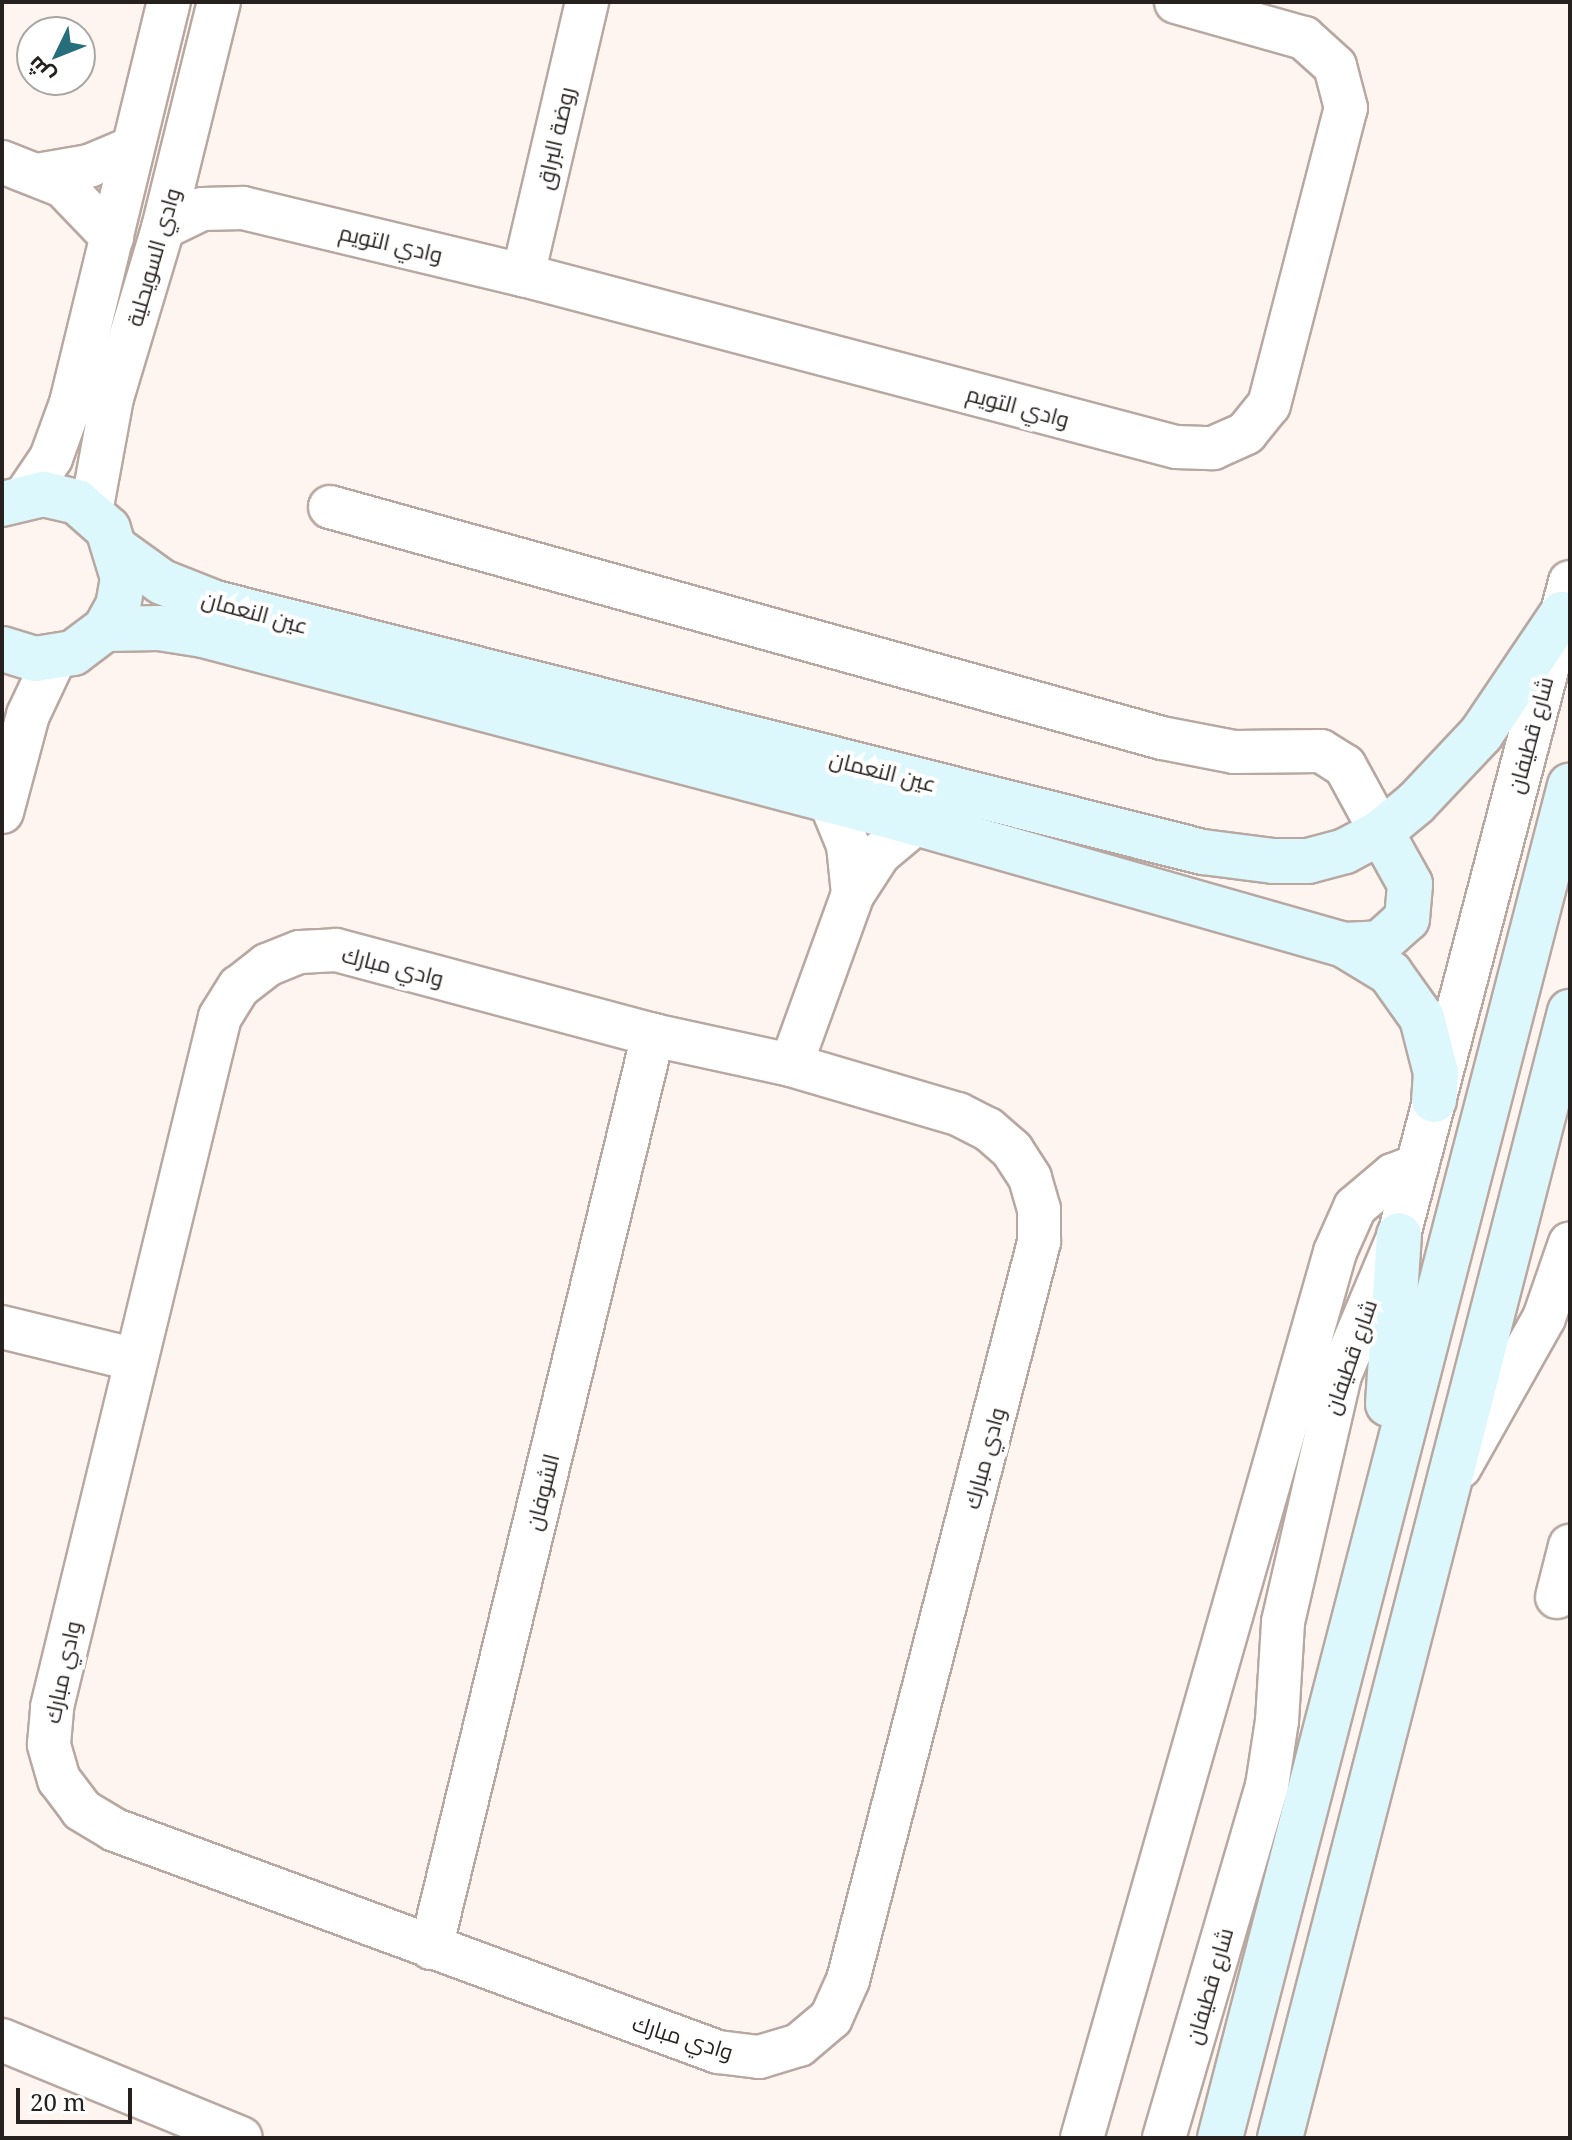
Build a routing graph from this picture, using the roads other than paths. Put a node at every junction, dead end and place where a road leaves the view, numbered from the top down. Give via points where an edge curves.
1 (169, 2) edge
2 (219, 2) edge
3 (587, 2) edge
4 (1176, 2) edge
5 (132, 148) junction
6 (184, 148) junction
7 (2, 162) edge
8 (43, 174) junction
9 (243, 208) junction
10 (163, 228) junction
11 (112, 237) junction
12 (523, 275) junction
13 (14, 499) edge
14 (330, 507) dead end
15 (91, 512) junction
16 (119, 551) junction
17 (1566, 598) edge
18 (105, 629) junction
19 (2, 649) edge
20 (55, 658) junction
21 (1570, 786) edge
22 (829, 799) junction
23 (2, 812) edge
24 (916, 823) junction
25 (1381, 832) junction
26 (853, 894) junction
27 (1344, 945) junction
28 (1570, 1012) edge
29 (653, 1035) junction
30 (791, 1065) junction
31 (1434, 1100) junction
32 (1417, 1166) junction
33 (1399, 1235) junction
34 (1570, 1243) edge
35 (2, 1327) edge
36 (136, 1360) junction
37 (1450, 1485) junction
38 (1380, 1509) junction
39 (1570, 1546) edge
40 (1557, 1597) dead end
41 (431, 1948) junction
42 (2, 2040) edge
43 (241, 2138) edge
44 (1082, 2138) edge
45 (1164, 2138) edge
46 (1220, 2138) edge
47 (1280, 2138) edge

1 - 5 street, وادي السويحلية
2 - 6 street, وادي السويحلية
3 - 12 street, روضة البراق
4 - 12 street, وادي التويم via 1304,38 1322,49 1344,86 1343,128 1275,387 1259,420 1231,443 1194,450 1176,447
5 - 8 street via 89,166
5 - 11 street, وادي السويحلية
6 - 9 street, وادي التويم via 210,181
6 - 10 street, وادي السويحلية
7 - 8 street
8 - 11 street via 82,201
9 - 10 street, وادي التويم via 202,209
9 - 12 street, وادي التويم
10 - 15 street, وادي السويحلية via 112,398
11 - 13 street, وادي السويحلية via 61,433
13 - 15 street via 60,496
14 - 25 street via 1162,738 1234,752 1321,751 1345,766
15 - 16 street
16 - 18 street via 123,578 118,606
16 - 25 street, عين النعمان via 162,582 215,603 1203,852 1308,861 1345,851
17 - 25 street, عين النعمان via 1461,759
17 - 31 street, شارع قطيفان
18 - 20 street via 73,653
18 - 22 street, عين النعمان via 159,628 203,635
19 - 20 street via 35,659
20 - 23 street via 28,715
21 - 38 street, شارع قطيفان
22 - 24 street, عين النعمان
22 - 26 street via 848,845
24 - 26 street via 879,854
24 - 27 street, عين النعمان
25 - 27 street via 1410,884 1407,919 1380,943
26 - 30 street
27 - 31 street, عين النعمان via 1390,973 1422,1018 1436,1073
28 - 37 street
29 - 30 street, وادي مبارك
29 - 36 street, وادي مبارك via 336,950 300,952 267,965 239,987 220,1017
29 - 41 street, الشوفان
30 - 41 street, وادي مبارك via 958,1114 988,1129 1012,1150 1030,1178 1039,1209 1039,1242 848,1980 831,2018 799,2045 759,2057 718,2052
31 - 32 street, شارع قطيفان
32 - 33 street, شارع قطيفان
32 - 44 street via 1393,1175 1355,1207 1335,1252
33 - 38 street
33 - 45 street, شارع قطيفان via 1340,1375 1283,1622 1267,1786
34 - 37 street via 1556,1291 1526,1355
35 - 36 street
36 - 41 street, وادي مبارك via 52,1707 49,1744 59,1780 82,1810 115,1830
37 - 47 street
38 - 46 street, شارع قطيفان
39 - 40 street
42 - 43 street

